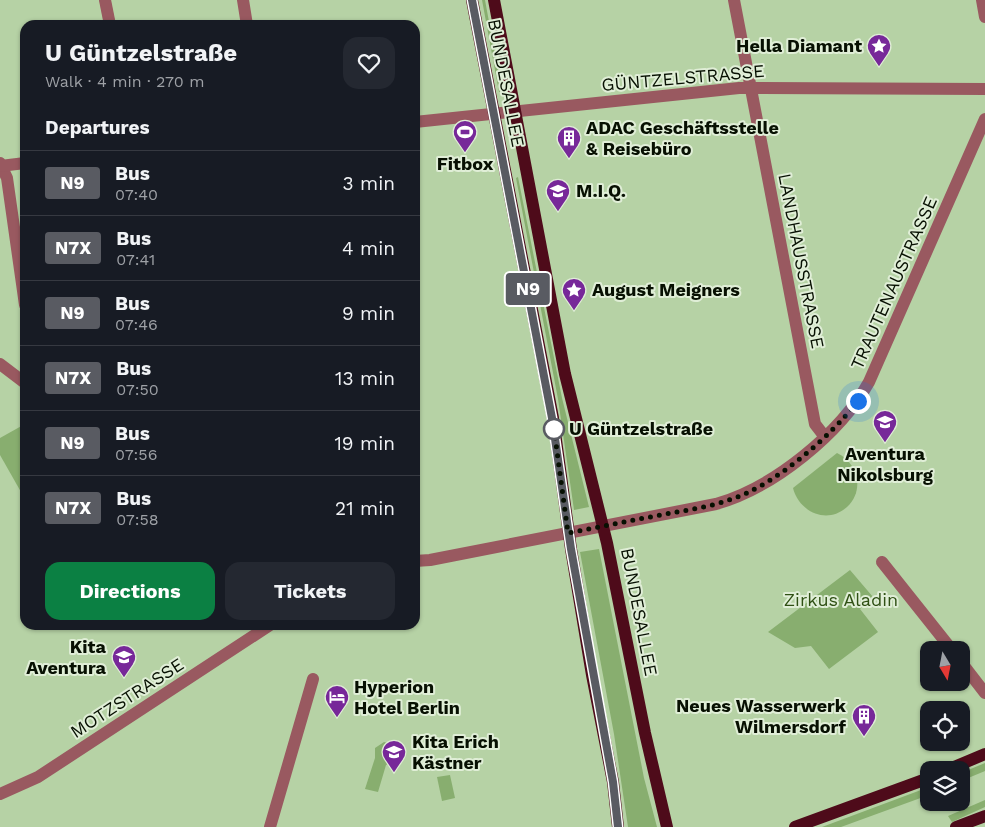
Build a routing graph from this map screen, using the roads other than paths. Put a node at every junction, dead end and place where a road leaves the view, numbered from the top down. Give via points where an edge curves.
1 (105, 0) edge
2 (242, 0) edge
3 (472, 0) edge
4 (494, 0) edge
5 (734, 0) edge
6 (982, 0) edge
7 (985, 17) edge
8 (109, 20) edge
9 (246, 20) edge
10 (751, 88) junction
11 (985, 89) edge
12 (516, 111) junction
13 (494, 114) junction
14 (985, 119) edge
15 (420, 121) edge
16 (980, 147) edge
17 (20, 163) edge
18 (0, 165) edge
19 (526, 170) junction
20 (506, 173) junction
21 (20, 270) edge
22 (0, 364) edge
23 (20, 380) edge
24 (825, 436) junction
25 (603, 526) junction
26 (568, 533) junction
27 (420, 561) edge
28 (882, 562) dead end
29 (262, 630) edge
30 (945, 641) edge
31 (970, 673) edge
32 (313, 679) dead end
33 (985, 692) edge
34 (985, 754) edge
35 (968, 761) edge
36 (920, 781) edge
37 (0, 794) edge
38 (985, 816) edge
39 (270, 827) edge
40 (618, 827) edge
41 (666, 827) edge
42 (795, 827) edge
43 (956, 827) edge

1 - 8 street
2 - 9 street
3 - 13 main road, BUNDESALLEE
4 - 12 main road, BUNDESALLEE
5 - 10 street, LANDHAUSSTRASSE
6 - 7 street
10 - 11 street, GÜNTZELSTRASSE
10 - 12 street, GÜNTZELSTRASSE
10 - 24 street, LANDHAUSSTRASSE via 815,424
12 - 13 street, GÜNTZELSTRASSE
12 - 19 main road, BUNDESALLEE
13 - 15 street, GÜNTZELSTRASSE
13 - 20 main road, BUNDESALLEE
14 - 16 street, TRAUTENAUSTRASSE
16 - 24 street, TRAUTENAUSTRASSE via 869,382 859,400
17 - 18 street
18 - 21 street via 8,185
19 - 20 main road, BUNDESALLEE
19 - 25 main road, BUNDESALLEE via 565,374
20 - 26 main road, BUNDESALLEE via 552,418
22 - 23 street
24 - 25 street, TRAUTENAUSTRASSE via 796,461 742,496 703,507
25 - 26 street, TRAUTENAUSTRASSE
25 - 41 main road, BUNDESALLEE
26 - 27 street, TRAUTENAUSTRASSE
26 - 40 main road, BUNDESALLEE via 613,782
28 - 30 street
29 - 37 street, MOTZSTRASSE via 38,777
31 - 33 street
32 - 39 street
34 - 35 main road
36 - 42 main road
38 - 43 main road

